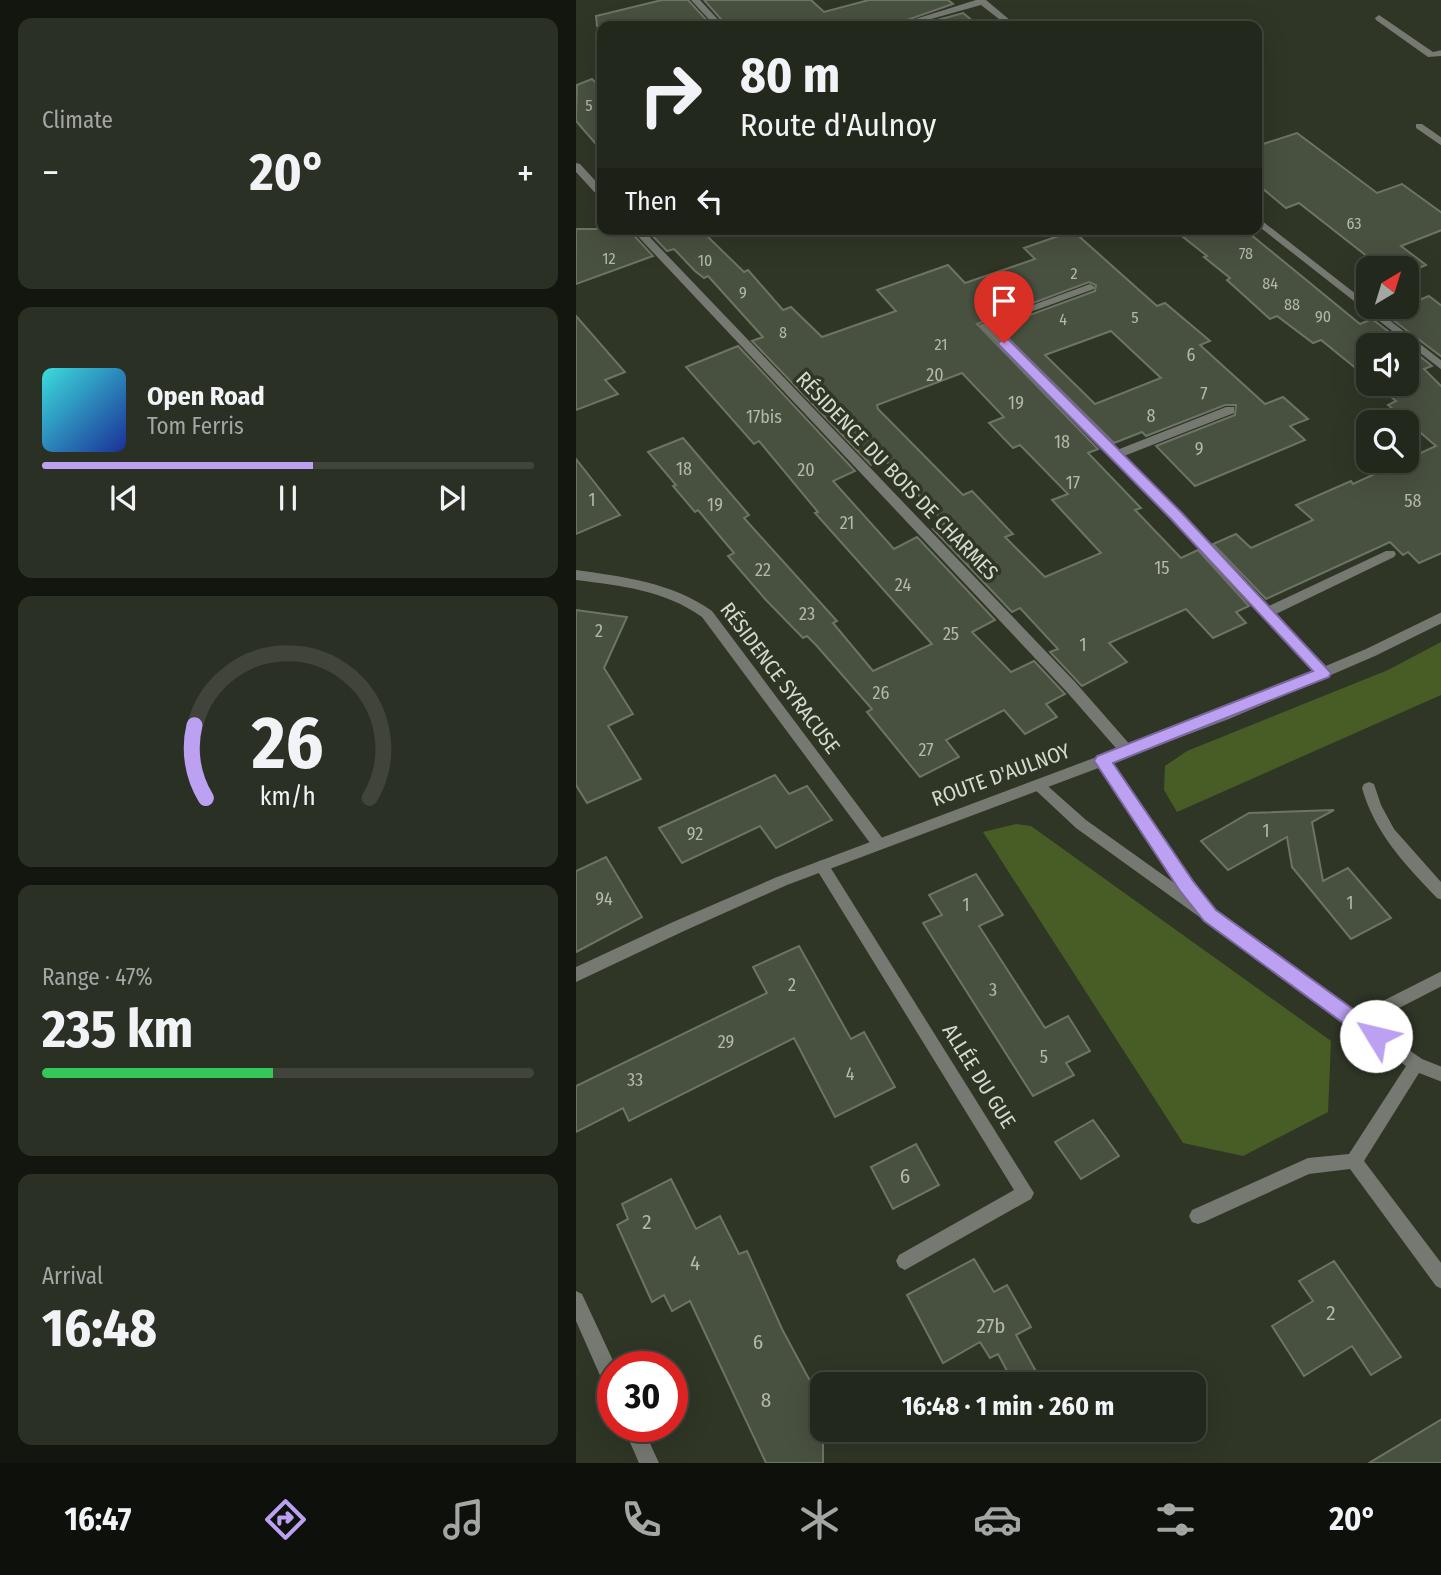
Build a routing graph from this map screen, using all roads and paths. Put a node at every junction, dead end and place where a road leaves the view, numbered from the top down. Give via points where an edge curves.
1 (695, 0) edge
2 (981, 1) edge
3 (1379, 18) dead end
4 (715, 21) edge
5 (914, 21) edge
6 (1007, 21) edge
7 (1441, 53) edge
8 (1419, 126) dead end
9 (1441, 143) edge
10 (577, 168) edge
11 (597, 189) edge
12 (1262, 224) edge
13 (642, 235) edge
14 (1090, 287) dead end
15 (1441, 368) edge
16 (1230, 410) dead end
17 (1116, 455) junction
18 (1390, 554) dead end
19 (576, 575) edge
20 (1267, 613) junction
21 (1441, 617) edge
22 (1324, 673) junction
23 (1127, 751) junction
24 (1103, 761) junction
25 (1037, 785) junction
26 (1369, 788) dead end
27 (878, 843) junction
28 (822, 866) junction
29 (1441, 894) edge
30 (1210, 916) junction
31 (576, 975) edge
32 (1441, 978) edge
33 (1356, 1022) junction
34 (1416, 1064) junction
35 (1441, 1075) edge
36 (1354, 1161) junction
37 (1198, 1216) dead end
38 (906, 1261) dead end
39 (1441, 1280) edge
40 (576, 1300) edge
41 (599, 1351) edge
42 (640, 1442) edge
43 (649, 1463) edge

1 - 4 street
2 - 5 street
2 - 6 street
3 - 7 street via 1431,55
8 - 9 street
10 - 11 street
12 - 15 street
13 - 23 street, RÉSIDENCE DU BOIS DE CHARMES
14 - 17 street via 985,324
16 - 17 street
17 - 20 street
18 - 20 street
19 - 27 street, RÉSIDENCE SYRACUSE via 656,587 707,614
20 - 22 street
21 - 22 street, ROUTE D'AULNOY
22 - 23 street, ROUTE D'AULNOY
23 - 24 street, ROUTE D'AULNOY
24 - 25 street, ROUTE D'AULNOY
24 - 30 street
25 - 27 street, ROUTE D'AULNOY
25 - 30 street via 1064,812
26 - 29 street via 1386,832
27 - 28 street, ROUTE D'AULNOY
28 - 31 street, ROUTE D'AULNOY via 714,909
28 - 38 street, ALLÉE DU GUE via 1025,1193
30 - 33 street
32 - 33 street
33 - 34 street
34 - 35 street
34 - 36 street
36 - 37 street via 1308,1166
36 - 39 street
40 - 41 street
42 - 43 street

